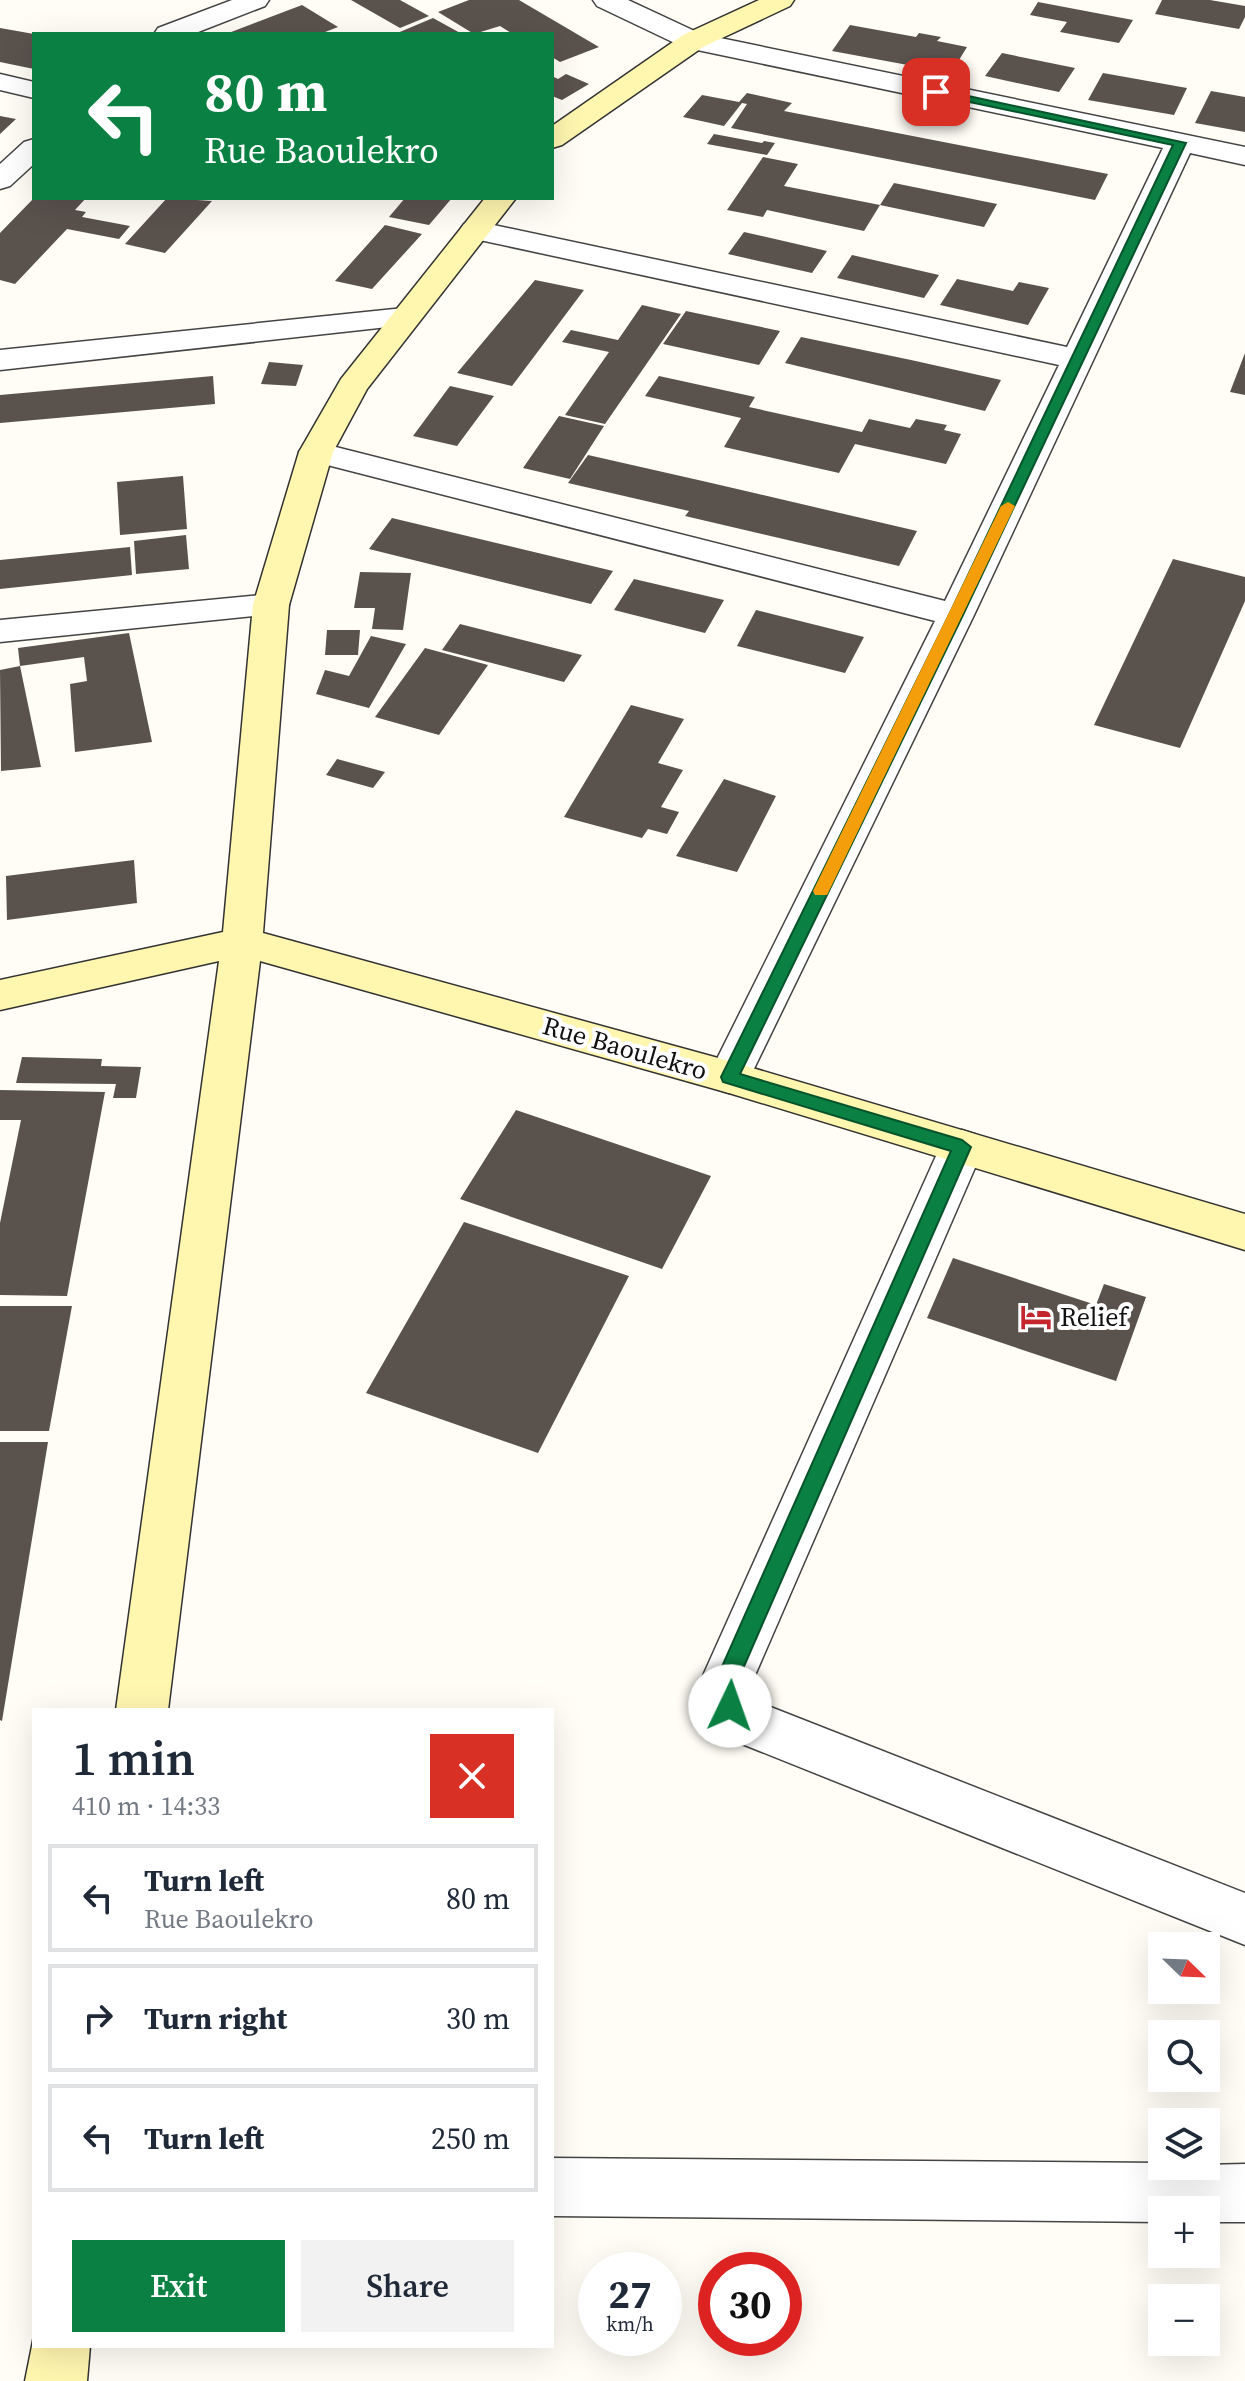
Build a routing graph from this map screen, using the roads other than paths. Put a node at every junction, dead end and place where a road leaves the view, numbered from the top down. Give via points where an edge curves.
1 (256, 0) edge
2 (606, 0) edge
3 (781, 0) edge
4 (173, 32) edge
5 (693, 41) junction
6 (0, 82) edge
7 (32, 90) edge
8 (554, 138) edge
9 (1180, 143) junction
10 (32, 150) edge
11 (1245, 156) edge
12 (0, 180) edge
13 (499, 200) edge
14 (475, 230) junction
15 (404, 317) junction
16 (1077, 359) junction
17 (0, 360) edge
18 (316, 452) junction
19 (271, 605) junction
20 (956, 615) junction
21 (0, 631) edge
22 (242, 942) junction
23 (0, 995) edge
24 (729, 1077) junction
25 (962, 1147) junction
26 (1245, 1232) edge
27 (142, 1708) edge
28 (1245, 1919) edge
29 (554, 2187) edge
30 (1245, 2193) edge
31 (60, 2348) edge
32 (56, 2381) edge

1 - 4 street
2 - 5 street
3 - 5 street
5 - 8 street
5 - 9 street
6 - 7 street
9 - 11 street
9 - 16 street
10 - 12 street
13 - 14 street
14 - 15 street
14 - 16 street
15 - 17 street
15 - 18 street via 352,386
16 - 20 street
18 - 19 street
18 - 20 street
19 - 21 street
19 - 22 street
20 - 24 street
22 - 23 street, Rue Baoulekro
22 - 24 street, Rue Baoulekro
22 - 27 street
24 - 25 street, Rue Baoulekro
25 - 26 street, Rue Baoulekro
25 - 28 street via 727,1680 730,1706 750,1723
29 - 30 street
31 - 32 street

